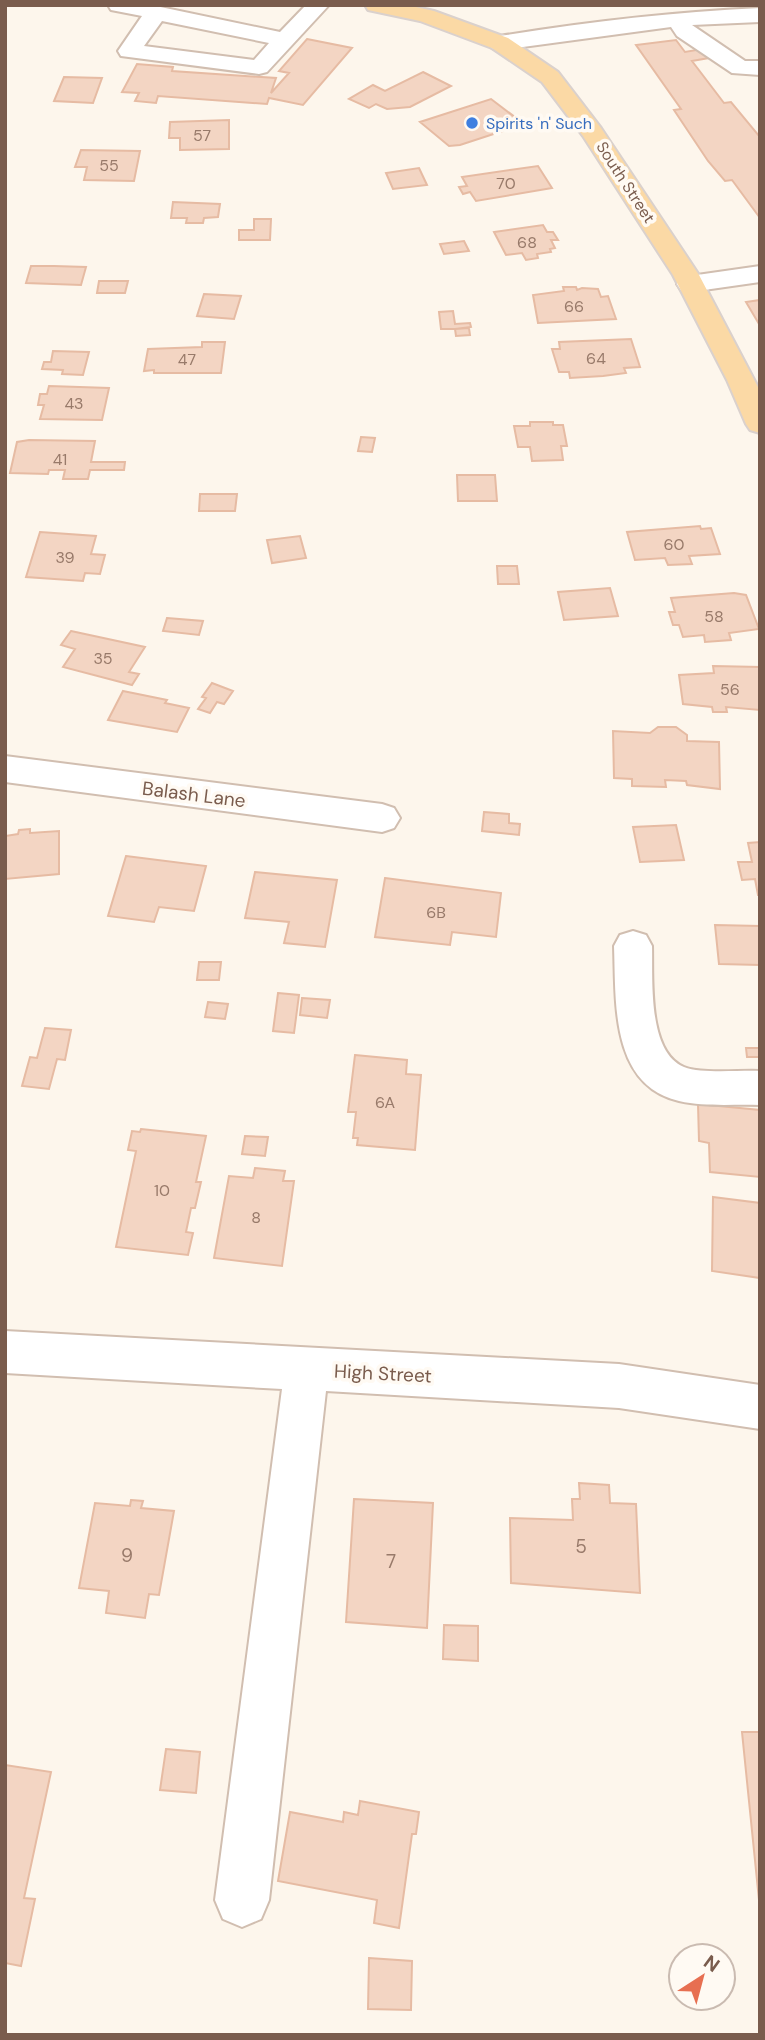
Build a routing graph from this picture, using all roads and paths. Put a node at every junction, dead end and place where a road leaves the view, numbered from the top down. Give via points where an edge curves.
1 (119, 5) edge
2 (318, 5) edge
3 (376, 5) edge
4 (757, 12) edge
5 (156, 13) junction
6 (628, 15) edge
7 (677, 19) junction
8 (285, 40) junction
9 (499, 43) junction
10 (750, 68) edge
11 (760, 90) edge
12 (760, 274) edge
13 (690, 284) junction
14 (760, 424) edge
15 (5, 769) edge
16 (382, 818) dead end
17 (633, 946) dead end
18 (760, 1088) edge
19 (5, 1352) edge
20 (307, 1368) junction
21 (760, 1408) edge
22 (242, 1900) dead end

1 - 5 street
2 - 8 street
3 - 9 main road, South Street via 426,16
4 - 7 street
5 - 8 street
5 - 8 street via 129,51 259,67
6 - 7 street
6 - 9 street
7 - 10 street via 685,31
9 - 13 main road, South Street via 550,78 593,133
10 - 11 street
12 - 13 street
13 - 14 main road, South Street
15 - 16 street, Balash Lane
17 - 18 street via 640,1045 652,1066 675,1083
19 - 20 street, High Street
20 - 21 street, High Street via 618,1386
20 - 22 street

